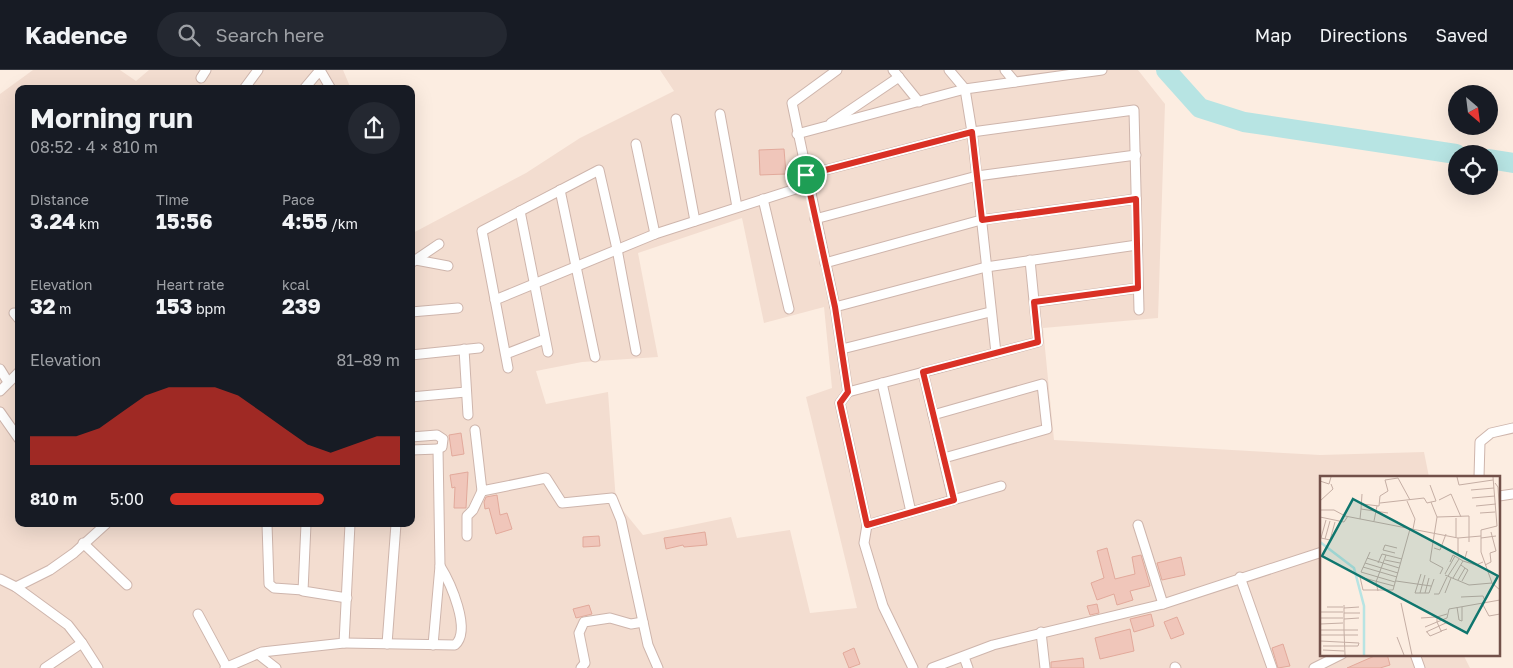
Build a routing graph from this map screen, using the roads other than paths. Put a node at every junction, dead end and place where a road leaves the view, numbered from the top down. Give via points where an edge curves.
1 (258, 70) edge
2 (837, 70) edge
3 (949, 70) edge
4 (1006, 70) edge
5 (1102, 70) edge
6 (1064, 73) edge
7 (896, 74) edge
8 (1015, 82) junction
9 (247, 85) edge
10 (307, 85) edge
11 (329, 85) edge
12 (965, 89) junction
13 (919, 102) junction
14 (720, 114) dead end
15 (676, 119) dead end
16 (825, 127) junction
17 (972, 132) junction
18 (797, 134) junction
19 (636, 144) dead end
20 (1136, 155) junction
21 (977, 176) junction
22 (807, 180) junction
23 (560, 190) junction
24 (763, 199) junction
25 (1136, 199) junction
26 (737, 207) junction
27 (520, 211) junction
28 (815, 219) junction
29 (982, 220) junction
30 (695, 221) junction
31 (655, 234) junction
32 (439, 244) dead end
33 (1137, 245) junction
34 (618, 250) junction
35 (415, 260) edge
36 (1030, 260) junction
37 (415, 261) edge
38 (825, 263) junction
39 (448, 266) dead end
40 (576, 267) junction
41 (986, 267) junction
42 (534, 284) junction
43 (1138, 288) junction
44 (495, 300) junction
45 (1034, 302) junction
46 (835, 307) junction
47 (458, 308) dead end
48 (789, 309) dead end
49 (1139, 310) dead end
50 (415, 312) edge
51 (990, 312) junction
52 (546, 339) junction
53 (480, 348) dead end
54 (464, 349) junction
55 (842, 349) junction
56 (636, 351) dead end
57 (548, 352) dead end
58 (996, 353) junction
59 (506, 354) junction
60 (415, 355) edge
61 (595, 357) dead end
62 (508, 368) dead end
63 (0, 369) edge
64 (923, 372) junction
65 (15, 376) edge
66 (8, 382) junction
67 (882, 383) junction
68 (0, 391) edge
69 (466, 392) junction
70 (848, 392) junction
71 (415, 397) edge
72 (0, 412) edge
73 (468, 415) dead end
74 (934, 415) junction
75 (1513, 428) edge
76 (475, 430) dead end
77 (15, 433) edge
78 (415, 437) edge
79 (438, 449) junction
80 (415, 450) edge
81 (944, 458) junction
82 (1479, 476) edge
83 (1001, 486) dead end
84 (482, 491) junction
85 (1513, 494) edge
86 (1500, 496) edge
87 (954, 500) junction
88 (911, 512) junction
89 (867, 525) junction
90 (1138, 525) dead end
91 (102, 527) edge
92 (267, 527) edge
93 (306, 527) edge
94 (350, 527) edge
95 (396, 527) edge
96 (467, 536) dead end
97 (83, 543) junction
98 (1320, 553) edge
99 (440, 566) junction
100 (1240, 577) junction
101 (0, 579) edge
102 (127, 586) dead end
103 (16, 587) junction
104 (303, 590) junction
105 (348, 598) junction
106 (1163, 604) junction
107 (198, 614) dead end
108 (643, 622) junction
109 (1040, 632) junction
110 (82, 643) junction
111 (344, 643) junction
112 (387, 644) junction
113 (433, 645) junction
114 (258, 654) junction
115 (1338, 656) edge
116 (1415, 656) edge
117 (964, 657) junction
118 (226, 667) edge
119 (45, 668) edge
120 (98, 668) edge
121 (276, 668) edge
122 (581, 668) edge
123 (658, 668) edge
124 (913, 668) edge
125 (932, 668) edge
126 (968, 668) edge
127 (1045, 668) edge
128 (1272, 668) edge
129 (1314, 668) edge
130 (1419, 668) edge

1 - 9 street
2 - 18 street via 792,104
3 - 12 street
4 - 8 street
5 - 6 street
6 - 8 street
7 - 13 street
7 - 16 street
8 - 12 street
10 - 11 street via 320,70
12 - 13 street
12 - 17 street
13 - 16 street
14 - 26 street
15 - 30 street
16 - 18 street
17 - 20 street via 1134,110
17 - 21 street
17 - 22 street
18 - 22 street
19 - 31 street
20 - 21 street
20 - 25 street
21 - 28 street
21 - 29 street
22 - 24 street
22 - 28 street
23 - 27 street
23 - 34 street via 599,170
23 - 40 street
24 - 26 street
24 - 48 street
25 - 29 street
25 - 33 street
26 - 30 street
27 - 42 street
27 - 44 street via 482,231
28 - 38 street
29 - 38 street
29 - 41 street
30 - 31 street
31 - 34 street
32 - 35 street
33 - 36 street
33 - 43 street
34 - 40 street
34 - 56 street
36 - 41 street
36 - 45 street
37 - 39 street
38 - 46 street
40 - 42 street
40 - 61 street
41 - 46 street
41 - 51 street
42 - 44 street
42 - 52 street
43 - 45 street
43 - 49 street
44 - 59 street
45 - 58 street via 1038,342
46 - 55 street
47 - 50 street
51 - 55 street
51 - 58 street
52 - 57 street
52 - 59 street
53 - 54 street
54 - 60 street
54 - 69 street
55 - 70 street
58 - 64 street
59 - 62 street
63 - 66 street
64 - 67 street
64 - 74 street
65 - 66 street
66 - 68 street
67 - 70 street
67 - 88 street
69 - 71 street
69 - 73 street
70 - 89 street via 840,403
72 - 77 street
74 - 81 street
74 - 81 street via 1042,384 1047,429
75 - 82 street via 1484,437 1480,442
76 - 84 street
78 - 79 street via 437,435 443,439 442,447
79 - 80 street
79 - 99 street
81 - 87 street
83 - 87 street
84 - 96 street via 467,516
84 - 108 street via 546,478 562,503 612,498 622,520
85 - 86 street
87 - 88 street
88 - 89 street
89 - 124 street via 864,542 883,606
90 - 106 street
91 - 97 street
92 - 104 street via 269,584 274,588
93 - 104 street
94 - 105 street
95 - 112 street
97 - 102 street
97 - 103 street via 50,570
98 - 100 street
99 - 113 street
99 - 113 street via 452,589 462,634 454,645
100 - 106 street
100 - 128 street
101 - 103 street
103 - 110 street via 68,625
104 - 105 street
105 - 111 street
106 - 109 street
107 - 118 street
108 - 122 street via 631,624 610,618 584,622 579,633 584,663
108 - 123 street
109 - 117 street
109 - 127 street
110 - 119 street
110 - 120 street
111 - 112 street
111 - 114 street
112 - 113 street
114 - 118 street
114 - 121 street
115 - 129 street
116 - 130 street
117 - 125 street
117 - 126 street

